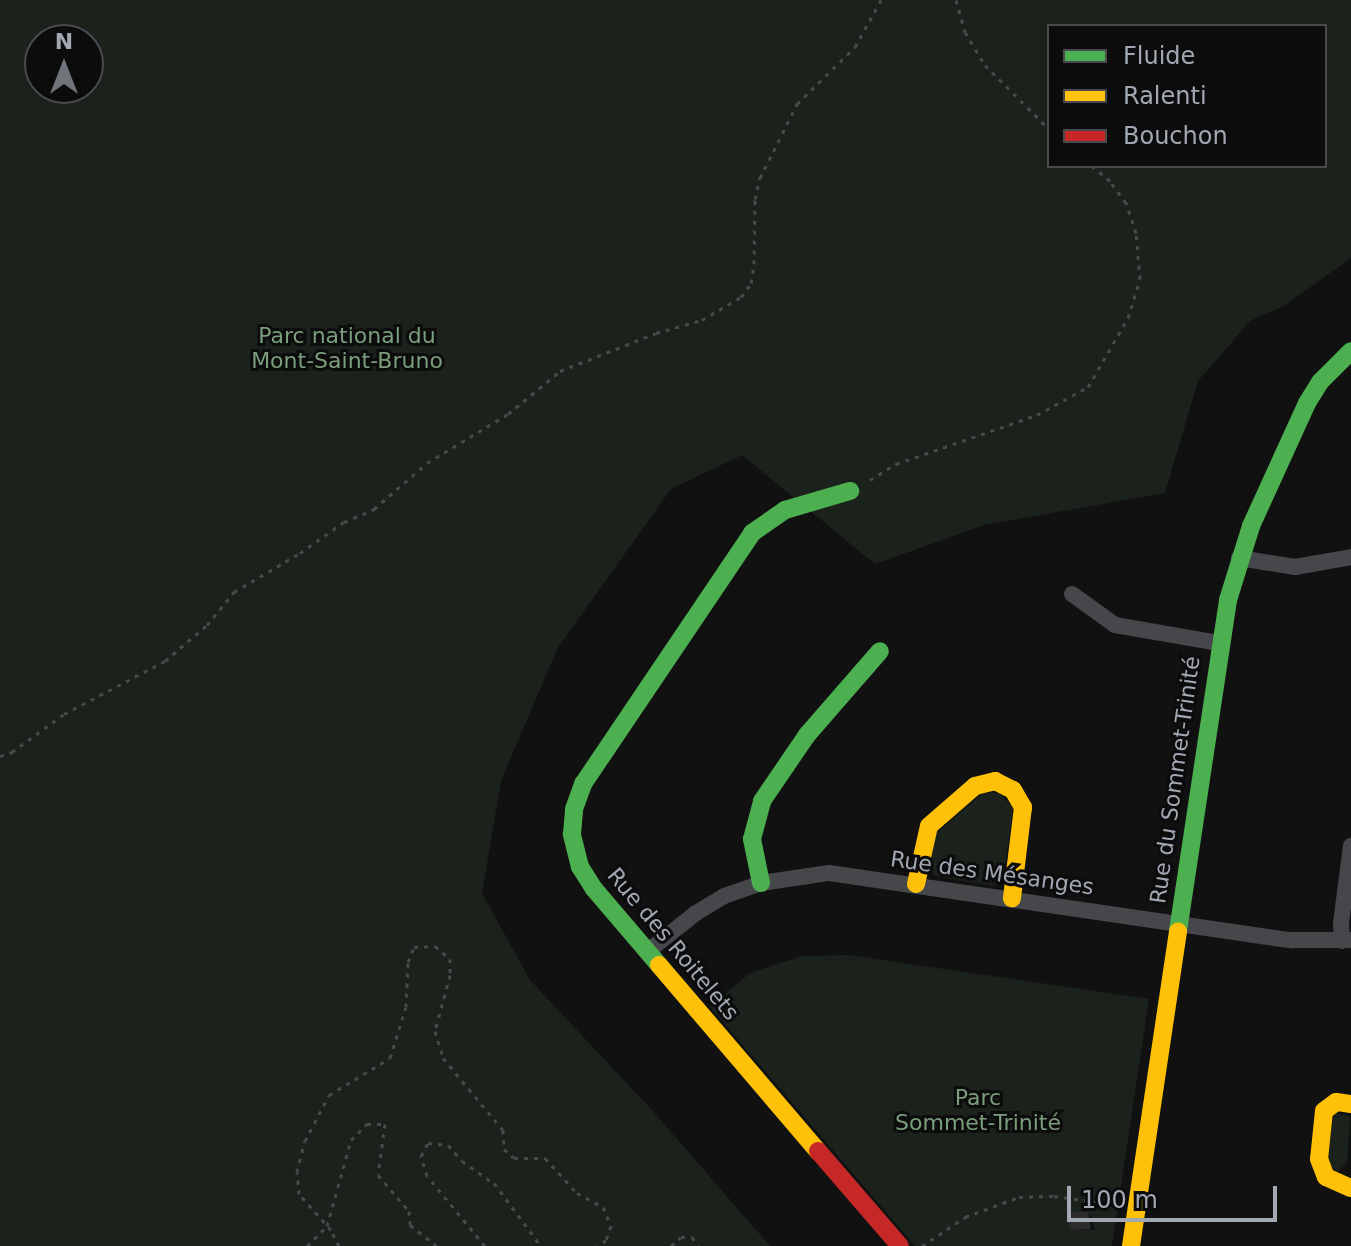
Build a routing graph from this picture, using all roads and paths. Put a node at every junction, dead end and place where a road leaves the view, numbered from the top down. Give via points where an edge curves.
1 (881, 0) edge
2 (956, 0) edge
3 (1047, 127) edge
4 (1094, 168) edge
5 (1351, 351) edge
6 (870, 480) dead end
7 (850, 491) dead end
8 (1351, 557) edge
9 (1239, 558) junction
10 (1072, 594) dead end
11 (1219, 643) junction
12 (880, 651) dead end
13 (0, 756) edge
14 (1351, 846) edge
15 (761, 883) junction
16 (916, 884) junction
17 (1012, 898) junction
18 (1179, 923) junction
19 (1346, 940) edge
20 (647, 952) junction
21 (1351, 1104) edge
22 (1351, 1188) edge
23 (1137, 1209) junction
24 (327, 1226) junction
25 (307, 1246) edge
26 (339, 1246) edge
27 (437, 1246) edge
28 (485, 1246) edge
29 (541, 1246) edge
30 (597, 1246) edge
31 (671, 1246) edge
32 (698, 1246) edge
33 (900, 1246) edge
34 (922, 1246) edge
35 (1131, 1246) edge

1 - 13 path via 855,47 797,104 760,178 751,283 741,297 702,320 560,371 508,414 427,463 374,509 344,522 234,592 207,625 165,661 64,714
2 - 3 path via 965,32 985,65
4 - 6 path via 1126,203 1136,233 1140,279 1128,318 1088,387 1037,415 896,464
5 - 9 street, Rue du Sommet-Trinité via 1307,403
7 - 20 street, Rue des Roitelets via 785,510 752,533 579,792 572,826 580,867
8 - 9 street via 1295,567
9 - 11 street, Rue du Sommet-Trinité
10 - 11 street via 1115,625
11 - 18 street, Rue du Sommet-Trinité
12 - 15 street via 807,735 762,801 752,831
14 - 19 street via 1341,923
15 - 16 street, Rue des Mésanges via 829,873
15 - 20 street, Rue des Mésanges via 705,907
16 - 17 street, Rue des Mésanges
16 - 17 street via 924,836 932,822 975,786 995,781 1013,790 1023,807
17 - 18 street, Rue des Mésanges
18 - 19 street, Rue des Mésanges via 1291,940
18 - 23 street, Rue du Sommet-Trinité
20 - 33 street, Rue des Roitelets
21 - 22 street via 1336,1102 1324,1111 1319,1159 1326,1177
23 - 34 path via 1084,1199 1019,1197 965,1217
23 - 35 street, Rue du Sommet-Trinité
24 - 25 path
24 - 26 path
24 - 27 path via 351,1140 367,1124 385,1124 378,1175 409,1211 410,1225
24 - 30 path via 299,1194 297,1172 305,1141 329,1095 390,1058 406,1007 414,947 435,946 450,959 435,1031 443,1058 503,1130 504,1149 514,1158 545,1158 577,1193 603,1207 611,1226
28 - 29 path via 427,1176 421,1156 428,1143 448,1145 494,1183
31 - 32 path via 681,1237 692,1237

